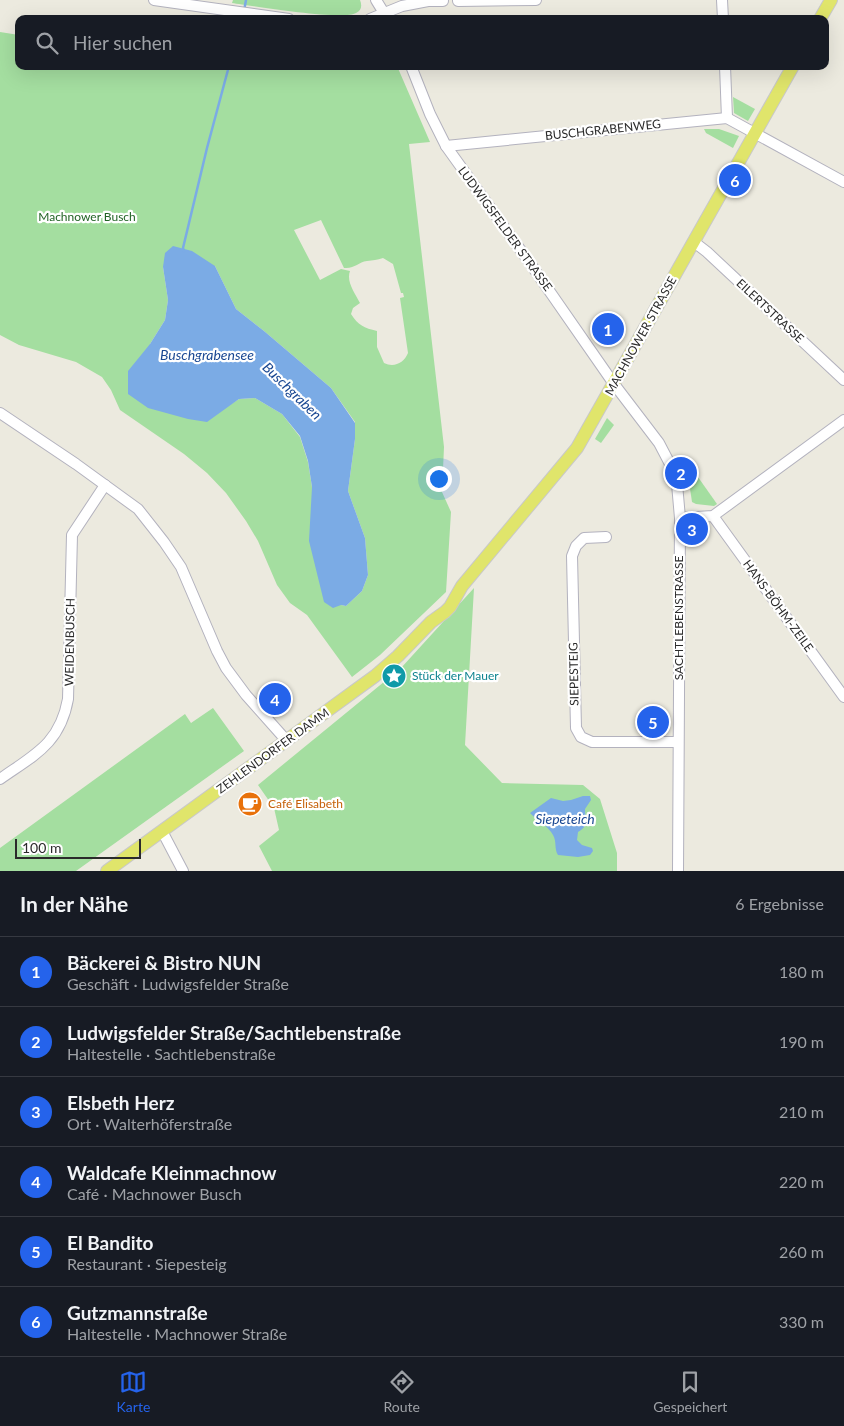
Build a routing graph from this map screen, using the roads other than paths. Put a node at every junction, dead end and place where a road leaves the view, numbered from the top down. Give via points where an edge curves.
1 (154, 0) edge
2 (376, 0) edge
3 (536, 0) edge
4 (722, 0) edge
5 (831, 0) edge
6 (428, 1) edge
7 (443, 1) edge
8 (458, 1) edge
9 (259, 15) edge
10 (384, 15) edge
11 (387, 15) edge
12 (723, 15) edge
13 (822, 15) edge
14 (413, 70) edge
15 (725, 70) edge
16 (791, 70) edge
17 (727, 118) junction
18 (755, 134) junction
19 (446, 146) junction
20 (844, 182) edge
21 (694, 242) junction
22 (844, 380) edge
23 (614, 384) junction
24 (0, 413) edge
25 (844, 420) edge
26 (105, 485) junction
27 (713, 516) junction
28 (680, 518) junction
29 (606, 537) dead end
30 (445, 607) joint
31 (844, 697) edge
32 (286, 740) junction
33 (678, 742) junction
34 (0, 779) edge
35 (162, 831) junction
36 (107, 871) edge
37 (183, 871) edge
38 (678, 871) edge

1 - 9 street
2 - 10 street
3 - 8 street
4 - 12 street
5 - 13 main road
6 - 7 street
6 - 11 street via 402,6
14 - 19 street, LUDWIGSFELDER STRASSE
15 - 17 street
16 - 18 main road, MACHNOWER STRASSE
17 - 18 street
17 - 19 street, BUSCHGRABENWEG
18 - 20 street
18 - 21 main road, MACHNOWER STRASSE
19 - 23 street, LUDWIGSFELDER STRASSE
21 - 22 street, EILERTSTRASSE
21 - 23 main road, MACHNOWER STRASSE
23 - 28 street, SACHTLEBENSTRASSE via 659,443 670,464 677,484
23 - 30 main road, MACHNOWER STRASSE via 577,448
24 - 26 street
25 - 27 street
26 - 32 street via 138,509 164,542 181,567 226,668
26 - 34 street, WEIDENBUSCH via 72,535 68,699 62,722 45,747
27 - 28 street
27 - 31 street, HANS-BÖHM-ZEILE
28 - 33 street, SACHTLEBENSTRASSE
29 - 33 street, SIEPESTEIG via 584,538 572,556 576,728 581,737 592,742
30 - 32 main road, ZEHLENDORFER DAMM via 375,676
32 - 35 main road, ZEHLENDORFER DAMM
33 - 38 street, SACHTLEBENSTRASSE
35 - 36 main road, ZEHLENDORFER DAMM
35 - 37 street

